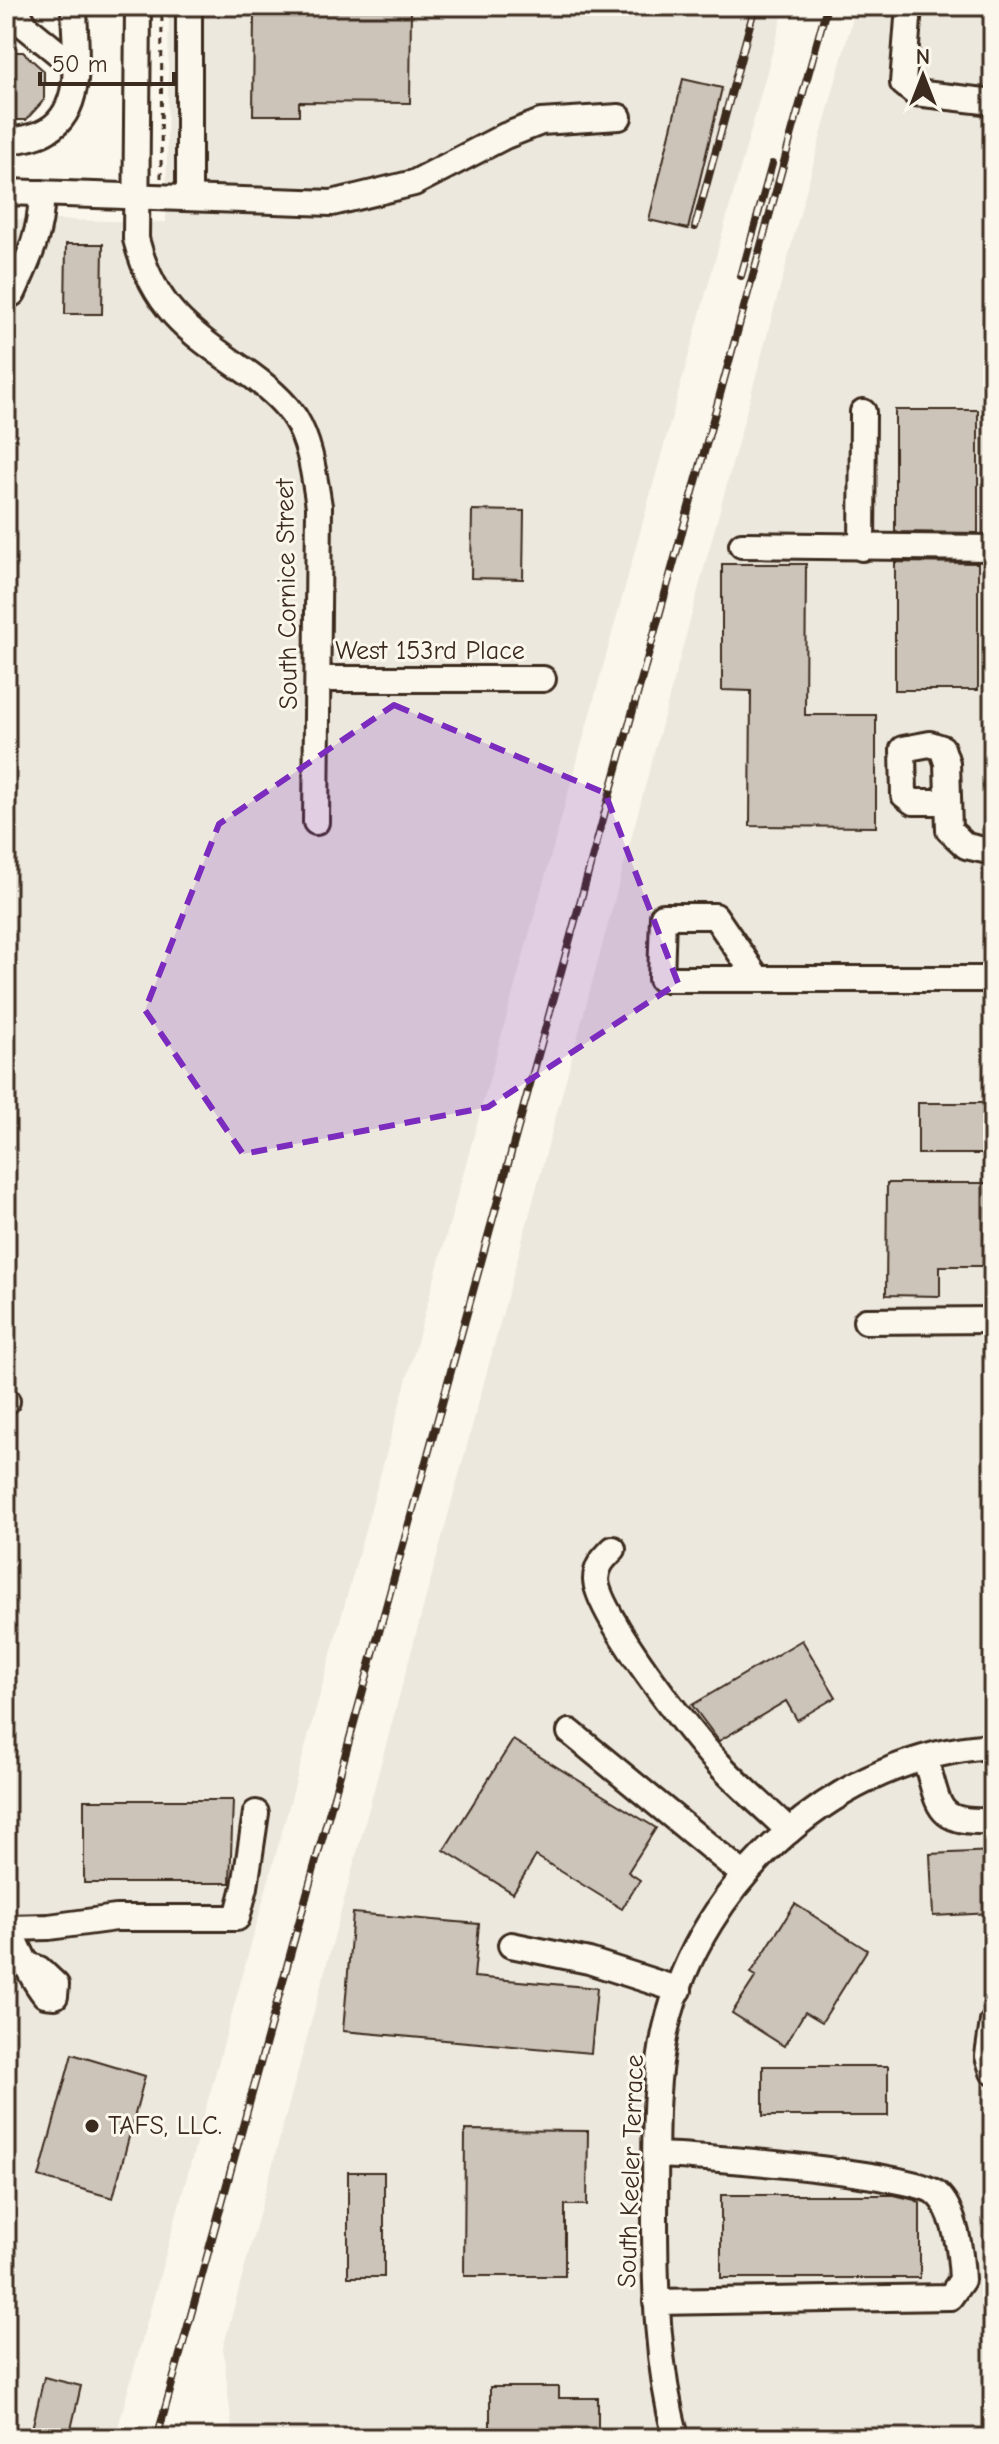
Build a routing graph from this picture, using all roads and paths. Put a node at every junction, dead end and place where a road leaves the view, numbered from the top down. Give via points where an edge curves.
1 (15, 6) edge
2 (74, 6) edge
3 (138, 6) edge
4 (189, 6) edge
5 (909, 6) edge
6 (74, 66) junction
7 (993, 102) edge
8 (619, 117) dead end
9 (6, 142) edge
10 (6, 192) edge
11 (41, 193) junction
12 (137, 195) junction
13 (189, 198) junction
14 (6, 297) edge
15 (863, 412) dead end
16 (742, 545) dead end
17 (862, 548) junction
18 (993, 548) edge
19 (318, 679) junction
20 (543, 679) dead end
21 (946, 802) dead end
22 (316, 822) dead end
23 (993, 852) edge
24 (758, 979) dead end
25 (993, 979) edge
26 (993, 1320) edge
27 (866, 1321) dead end
28 (613, 1549) dead end
29 (570, 1732) dead end
30 (993, 1746) edge
31 (925, 1758) junction
32 (256, 1813) dead end
33 (993, 1821) edge
34 (789, 1831) junction
35 (744, 1875) junction
36 (7, 1928) edge
37 (511, 1945) dead end
38 (29, 1965) dead end
39 (679, 1990) junction
40 (993, 2022) edge
41 (993, 2072) edge
42 (656, 2155) junction
43 (656, 2302) junction
44 (676, 2438) edge

1 - 6 street via 25,26
2 - 6 street
3 - 12 street, South Cornice Street
4 - 13 street
5 - 7 street via 903,83 915,93
6 - 9 street via 75,87 56,125
8 - 13 street via 541,122 414,183 332,203
10 - 11 street
11 - 12 street
11 - 14 street via 42,214 33,247 13,293
12 - 13 street
12 - 19 street, South Cornice Street via 141,260 166,309 193,335 261,382 294,417 312,457 319,506
15 - 17 street
16 - 17 street
17 - 18 street
19 - 20 street, West 153rd Place
19 - 22 street, South Cornice Street
21 - 23 street via 949,830 966,846
24 - 25 street
26 - 27 street
28 - 34 street via 599,1563 596,1581 631,1651 717,1763
29 - 35 street
30 - 31 street, South Keeler Terrace
31 - 33 street via 946,1815 956,1821
31 - 34 street, South Keeler Terrace via 886,1770 842,1793
32 - 36 street via 237,1918 116,1918
34 - 35 street, South Keeler Terrace
35 - 39 street, South Keeler Terrace via 709,1925
36 - 38 street
37 - 39 street via 589,1961
39 - 42 street, South Keeler Terrace via 658,2073
40 - 41 street via 988,2056
42 - 43 street, South Keeler Terrace
42 - 43 street via 710,2156 891,2180 935,2191 948,2208 962,2280 950,2297
43 - 44 street, South Keeler Terrace via 665,2393

